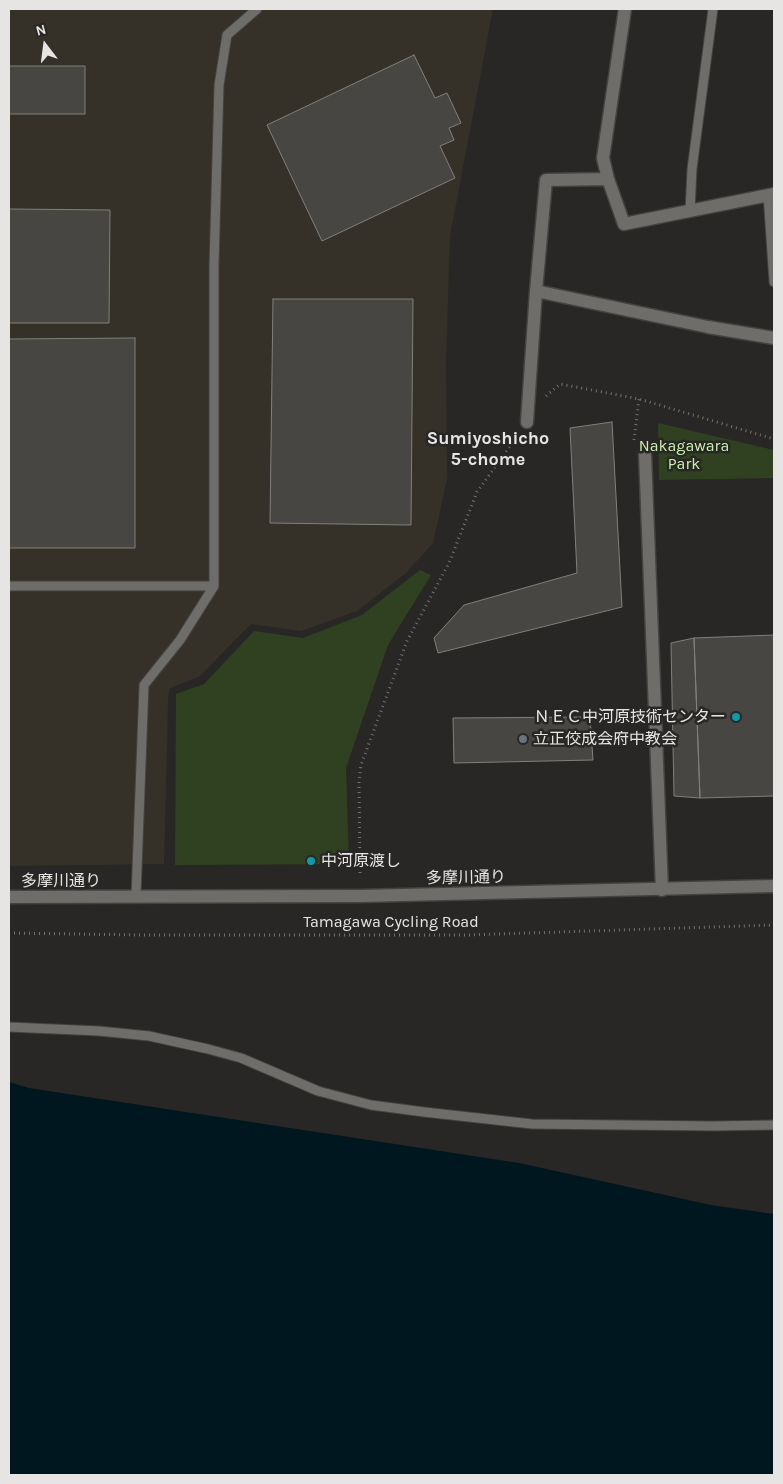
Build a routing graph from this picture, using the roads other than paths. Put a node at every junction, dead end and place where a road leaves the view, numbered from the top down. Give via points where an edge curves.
1 (256, 9) edge
2 (625, 9) edge
3 (713, 9) edge
4 (608, 179) junction
5 (771, 194) edge
6 (690, 211) junction
7 (774, 282) edge
8 (536, 291) junction
9 (774, 338) edge
10 (527, 422) road end
11 (645, 454) road end
12 (9, 586) edge
13 (214, 586) junction
14 (774, 886) edge
15 (662, 890) junction
16 (136, 896) junction
17 (9, 897) edge
18 (9, 1027) edge
19 (774, 1125) edge

1 - 13 lane via 227,35 219,85 214,266
2 - 4 street via 603,158
3 - 6 lane via 692,169
4 - 6 street via 624,224
4 - 8 street via 546,180
5 - 6 street
5 - 7 lane
8 - 9 street
8 - 10 street
11 - 15 street
12 - 13 lane
13 - 16 lane via 180,640 144,685
14 - 15 street, 多摩川通り
15 - 16 street, 多摩川通り via 360,896
16 - 17 street, 多摩川通り
18 - 19 lane via 149,1036 208,1048 241,1058 318,1091 370,1105 424,1112 532,1124

